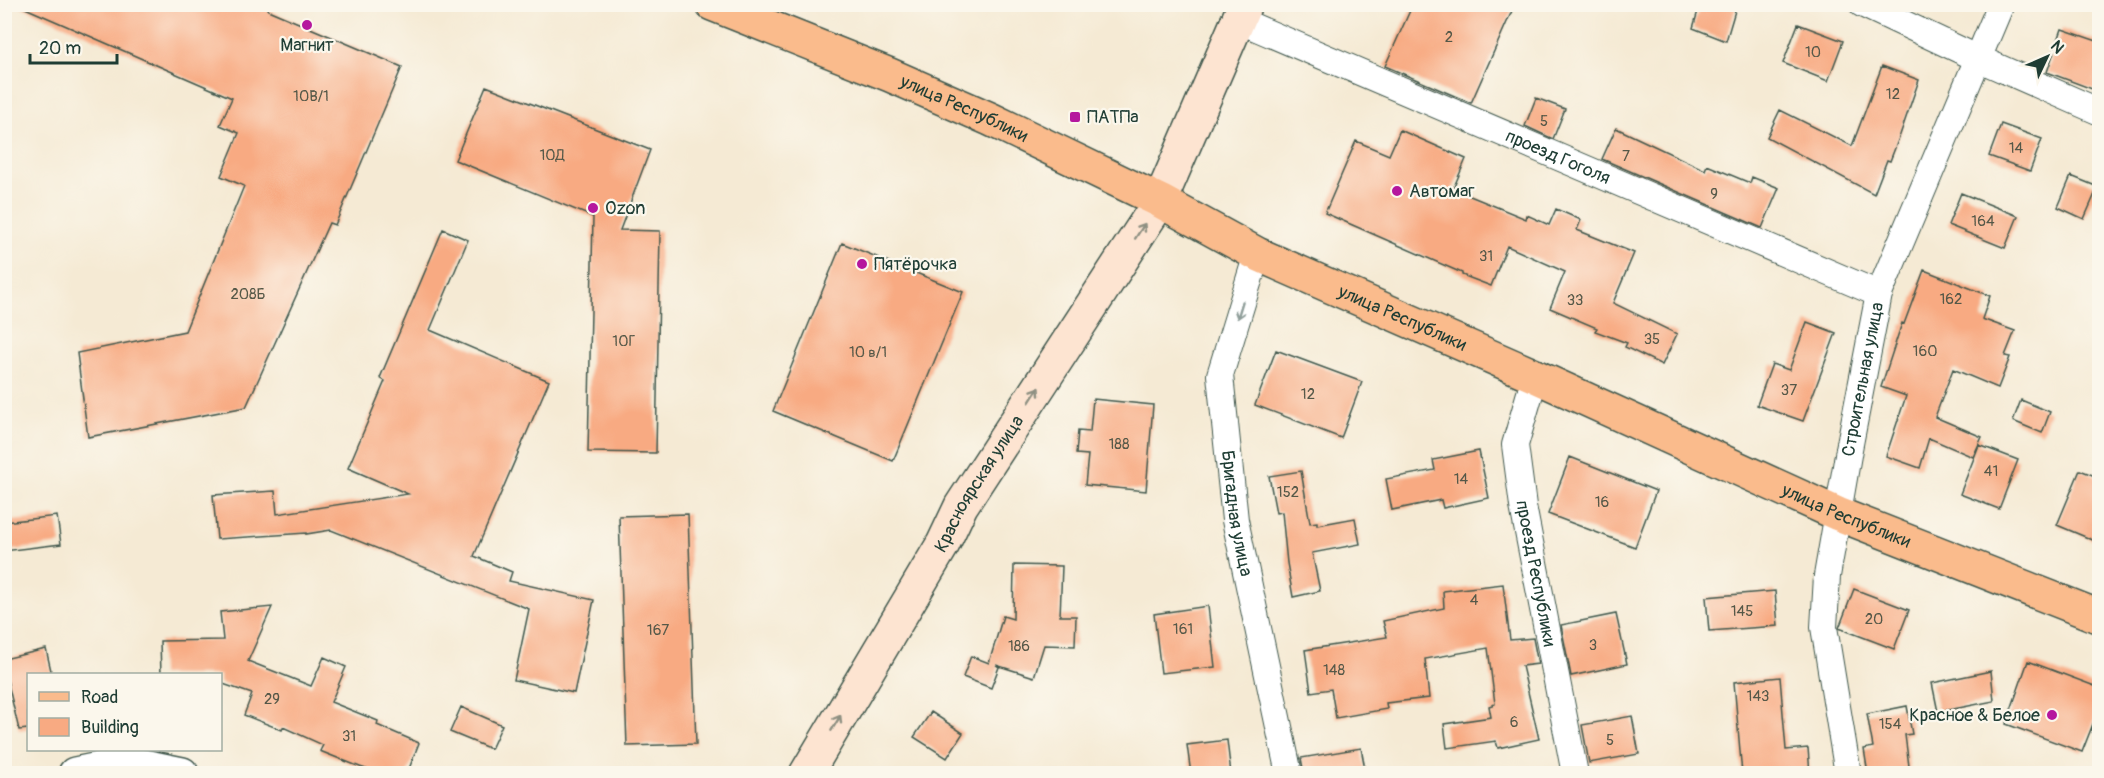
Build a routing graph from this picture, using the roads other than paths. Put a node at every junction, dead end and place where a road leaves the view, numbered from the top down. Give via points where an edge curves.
1 (712, 4) edge
2 (1862, 4) edge
3 (2001, 4) edge
4 (1242, 12) edge
5 (1977, 58) junction
6 (2100, 112) edge
7 (1160, 201) junction
8 (1257, 254) junction
9 (1879, 294) junction
10 (1535, 375) junction
11 (1838, 514) junction
12 (2100, 617) edge
13 (129, 768) edge
14 (75, 774) edge
15 (182, 774) edge
16 (806, 774) edge
17 (1289, 774) edge
18 (1575, 774) edge
19 (1848, 774) edge

1 - 7 main road, улица Республики via 890,75
2 - 5 street
3 - 5 street, Строительная улица
4 - 7 main road
4 - 9 street, проезд Гоголя
5 - 6 street
5 - 9 street, Строительная улица
7 - 8 main road, улица Республики
16 -> 7 main road, Красноярская улица via 943,544 961,506
8 - 10 main road, улица Республики
8 -> 17 street, Бригадная улица via 1220,375 1236,520
9 - 11 street, Строительная улица
10 - 11 main road, улица Республики
10 - 18 street, проезд Республики via 1515,445 1523,506
11 - 12 main road, улица Республики
11 - 19 street, Строительная улица via 1827,576 1824,627
13 - 14 street
13 - 15 street

